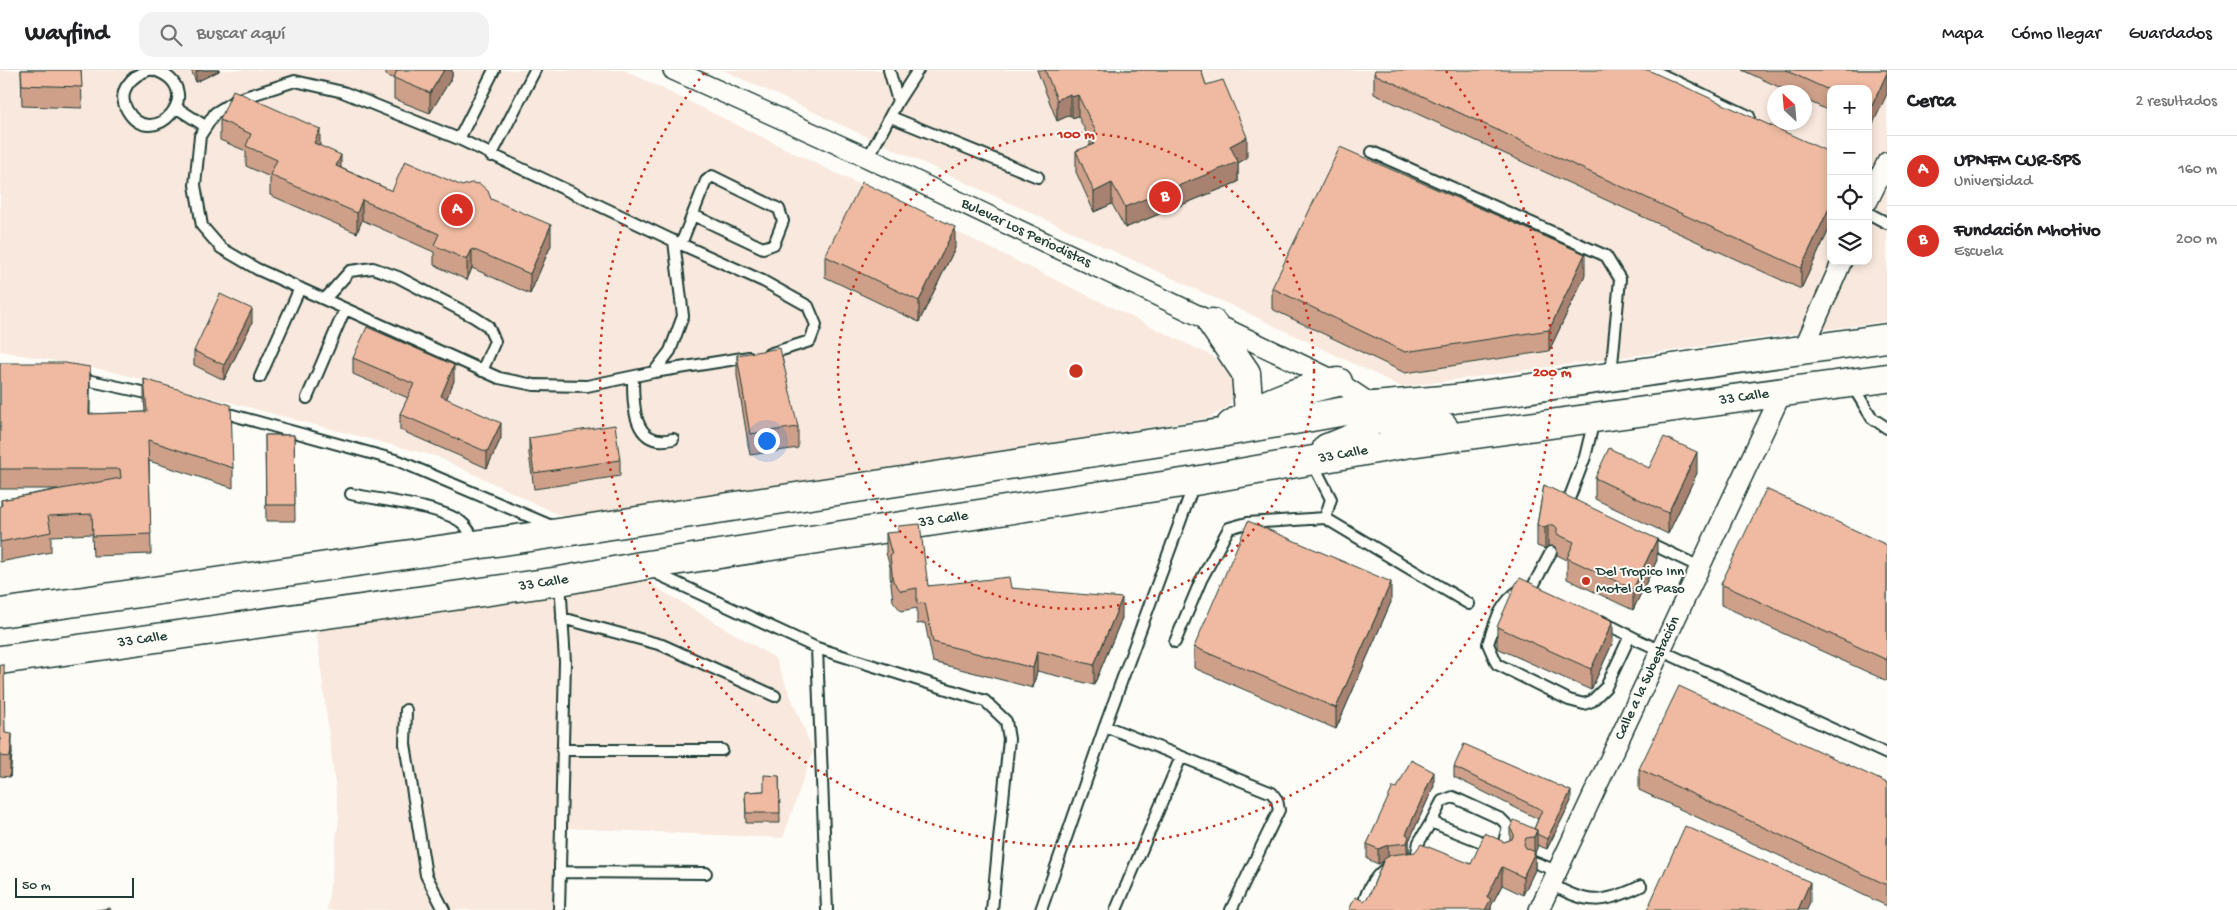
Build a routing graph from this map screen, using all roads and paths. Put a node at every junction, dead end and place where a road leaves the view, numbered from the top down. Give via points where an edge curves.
1 (149, 70) edge
2 (154, 70) edge
3 (494, 70) edge
4 (535, 70) edge
5 (673, 70) edge
6 (889, 70) edge
7 (918, 70) edge
8 (1652, 70) edge
9 (898, 100) junction
10 (177, 108) junction
11 (891, 117) junction
12 (1759, 121) edge
13 (205, 126) junction
14 (459, 139) junction
15 (1372, 152) dead end
16 (492, 156) junction
17 (868, 158) junction
18 (1878, 171) edge
19 (1038, 177) dead end
20 (1872, 189) edge
21 (693, 215) junction
22 (1872, 215) edge
23 (1887, 223) edge
24 (678, 243) junction
25 (1840, 265) edge
26 (300, 288) junction
27 (325, 299) junction
28 (345, 309) junction
29 (1212, 323) junction
30 (1887, 338) edge
31 (1803, 350) junction
32 (482, 371) junction
33 (654, 372) junction
34 (63, 375) edge
35 (1611, 376) junction
36 (260, 377) dead end
37 (633, 377) junction
38 (1887, 378) edge
39 (1338, 382) junction
40 (1850, 382) junction
41 (1783, 390) junction
42 (164, 397) edge
43 (307, 398) dead end
44 (1374, 406) junction
45 (211, 409) edge
46 (1249, 413) junction
47 (1594, 417) junction
48 (1542, 425) junction
49 (1887, 428) edge
50 (1220, 433) junction
51 (674, 438) dead end
52 (1309, 456) junction
53 (1195, 480) junction
54 (351, 494) dead end
55 (1589, 515) edge
56 (1325, 518) junction
57 (565, 532) junction
58 (1634, 536) edge
59 (476, 545) junction
60 (1551, 552) dead end
61 (642, 566) junction
62 (1700, 567) junction
63 (560, 581) junction
64 (1469, 604) dead end
65 (0, 613) edge
66 (562, 618) junction
67 (1595, 618) edge
68 (1630, 636) junction
69 (1175, 642) dead end
70 (817, 648) junction
71 (1661, 650) junction
72 (0, 660) edge
73 (775, 696) dead end
74 (406, 710) dead end
75 (1104, 726) junction
76 (562, 750) junction
77 (722, 750) dead end
78 (1887, 754) edge
79 (1181, 757) junction
80 (1431, 822) junction
81 (1531, 861) edge
82 (1408, 865) edge
83 (1395, 866) edge
84 (560, 872) junction
85 (706, 873) dead end
86 (1554, 878) junction
87 (1641, 886) dead end
88 (444, 910) edge
89 (559, 910) edge
90 (828, 910) edge
91 (992, 910) edge
92 (1042, 910) edge
93 (1116, 910) edge
94 (1232, 910) edge
95 (1363, 910) edge
96 (1539, 910) edge

1 - 10 lane via 136,74 124,89 124,104 131,117 142,124 154,125 170,117
2 - 10 lane via 167,74 178,90
3 - 14 lane
4 - 16 lane
5 - 17 street, Bulevar Los Periodistas
6 - 9 lane
7 - 9 lane
8 - 12 lane
9 - 11 lane
10 - 13 lane
11 - 17 lane
11 - 19 lane
13 - 14 lane via 215,113 236,100 295,81 343,92
13 - 26 lane via 200,136 195,184 202,226 220,248
14 - 16 lane
15 - 35 lane via 1606,256 1620,279
16 - 24 lane
17 - 29 street, Bulevar Los Periodistas
18 - 20 street
21 - 21 lane via 763,248 774,244 783,221 779,209 712,176 706,181
21 - 24 lane
22 - 23 lane
24 - 33 lane via 683,316 670,351
24 - 33 lane via 763,281 808,306 816,325 810,341 776,353
25 - 31 street
26 - 27 lane
26 - 36 lane
27 - 28 lane
27 - 32 lane via 350,271 373,268 398,277 488,326 495,341
28 - 32 lane
28 - 43 lane
29 - 39 street, Bulevar Los Periodistas
29 - 46 main road via 1246,373
30 - 31 main road
31 - 35 main road
32 - 37 lane via 534,385 587,386
33 - 37 lane
34 - 42 lane
35 - 44 main road via 1454,399
37 - 51 lane via 637,421 646,437 660,442
38 - 40 main road, 33 Calle
39 - 44 street, Bulevar Los Periodistas
39 - 46 main road via 1302,389
40 - 41 main road, 33 Calle
40 - 49 lane via 1872,418
41 - 47 main road, 33 Calle
41 - 62 street, Calle a la Subestación
44 - 48 main road via 1379,418 1385,422 1416,426 1512,420
44 - 50 main road
44 - 52 main road via 1371,423 1354,438
45 - 57 lane via 399,460
46 - 50 main road
47 - 48 main road, 33 Calle
47 - 55 lane via 1585,457 1569,499 1569,512
48 - 52 main road, 33 Calle
50 - 57 main road
52 - 53 main road, 33 Calle
52 - 56 lane via 1331,499
53 - 61 main road, 33 Calle
53 - 75 lane
54 - 59 lane via 435,511 460,521
56 - 64 lane
56 - 69 lane via 1247,523 1229,528 1201,580
57 - 59 main road
58 - 62 lane
59 - 65 main road
60 - 68 lane via 1537,588 1522,589 1510,597 1497,615 1488,644 1498,664 1569,700 1584,704 1592,701 1606,687
61 - 63 main road, 33 Calle
61 - 70 lane
62 - 71 street, Calle a la Subestación
63 - 66 lane
63 - 72 main road, 33 Calle
66 - 73 lane via 662,645
66 - 76 lane via 565,662
67 - 68 lane
68 - 71 lane
70 - 90 lane
70 - 91 lane via 985,701 1006,721 1009,739
71 - 78 lane
71 - 86 street, Calle a la Subestación
74 - 88 lane via 404,744 426,875
75 - 79 lane
75 - 92 lane
76 - 77 lane
76 - 84 lane
79 - 93 lane
79 - 94 lane via 1272,793 1277,800 1279,810
80 - 80 lane via 1442,801 1453,797 1501,819 1508,826 1504,851
80 - 82 lane via 1419,842 1422,855
81 - 86 lane
83 - 95 lane via 1390,866 1374,880
84 - 85 lane
84 - 89 lane
86 - 87 lane via 1582,900 1604,901
86 - 96 street, Calle a la Subestación

